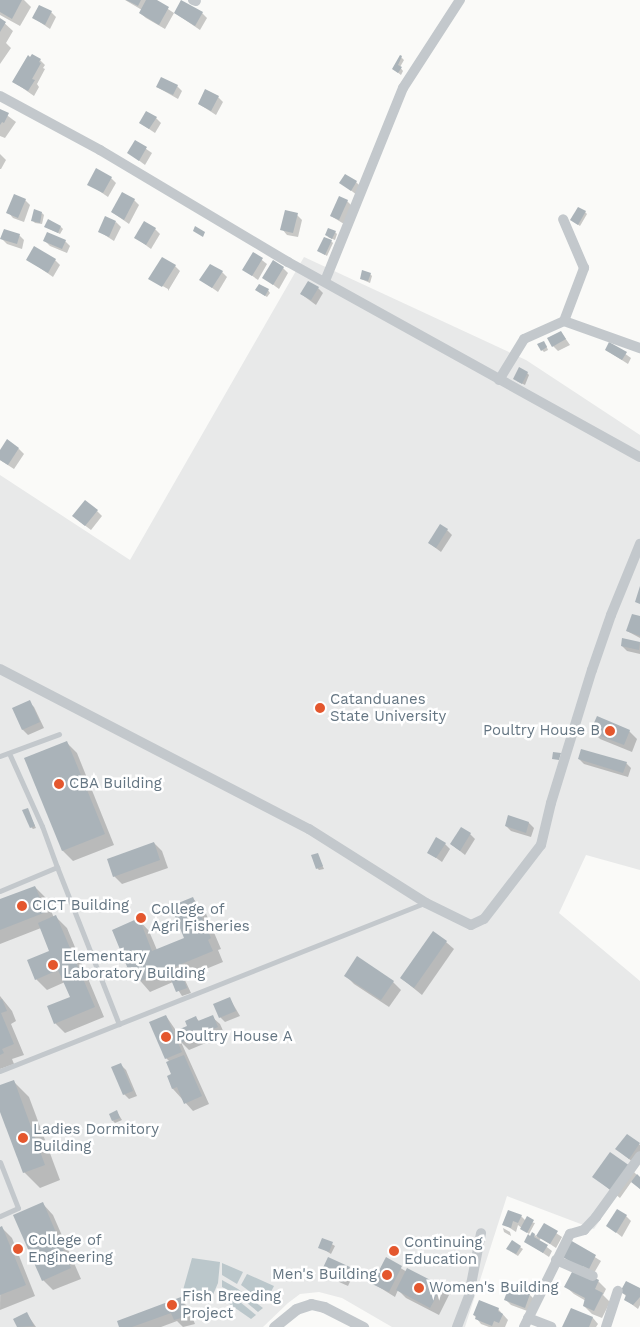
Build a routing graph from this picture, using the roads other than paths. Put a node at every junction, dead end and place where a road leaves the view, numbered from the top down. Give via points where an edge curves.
1 (460, 0) edge
2 (0, 96) edge
3 (563, 219) dead end
4 (325, 281) junction
5 (564, 322) junction
6 (640, 348) edge
7 (499, 380) junction
8 (640, 457) edge
9 (640, 544) edge
10 (0, 669) edge
11 (59, 734) dead end
12 (9, 753) junction
13 (0, 756) edge
14 (57, 867) junction
15 (0, 891) edge
16 (426, 903) junction
17 (119, 1024) junction
18 (0, 1071) edge
19 (638, 1161) edge
20 (0, 1162) edge
21 (0, 1216) edge
22 (481, 1233) dead end
23 (556, 1260) junction
24 (593, 1276) dead end
25 (618, 1291) dead end
26 (526, 1322) edge
27 (274, 1327) edge
28 (363, 1327) edge
29 (458, 1327) edge
30 (551, 1327) edge
31 (606, 1327) edge

1 - 4 street via 403,88
2 - 4 street via 100,150
3 - 5 street via 584,268
4 - 7 street
5 - 6 street
5 - 7 street via 524,339
7 - 8 street
9 - 16 street via 595,661 541,845 489,914 479,922 464,923
10 - 16 street via 309,829
11 - 12 lane
12 - 13 lane
12 - 14 lane
14 - 15 lane
14 - 17 lane
16 - 17 lane
17 - 18 lane
19 - 23 street via 584,1230 570,1234
20 - 21 lane via 18,1208
22 - 29 street via 469,1295
23 - 24 street
23 - 26 street
25 - 31 street
26 - 30 street
27 - 28 street via 296,1309 311,1304

